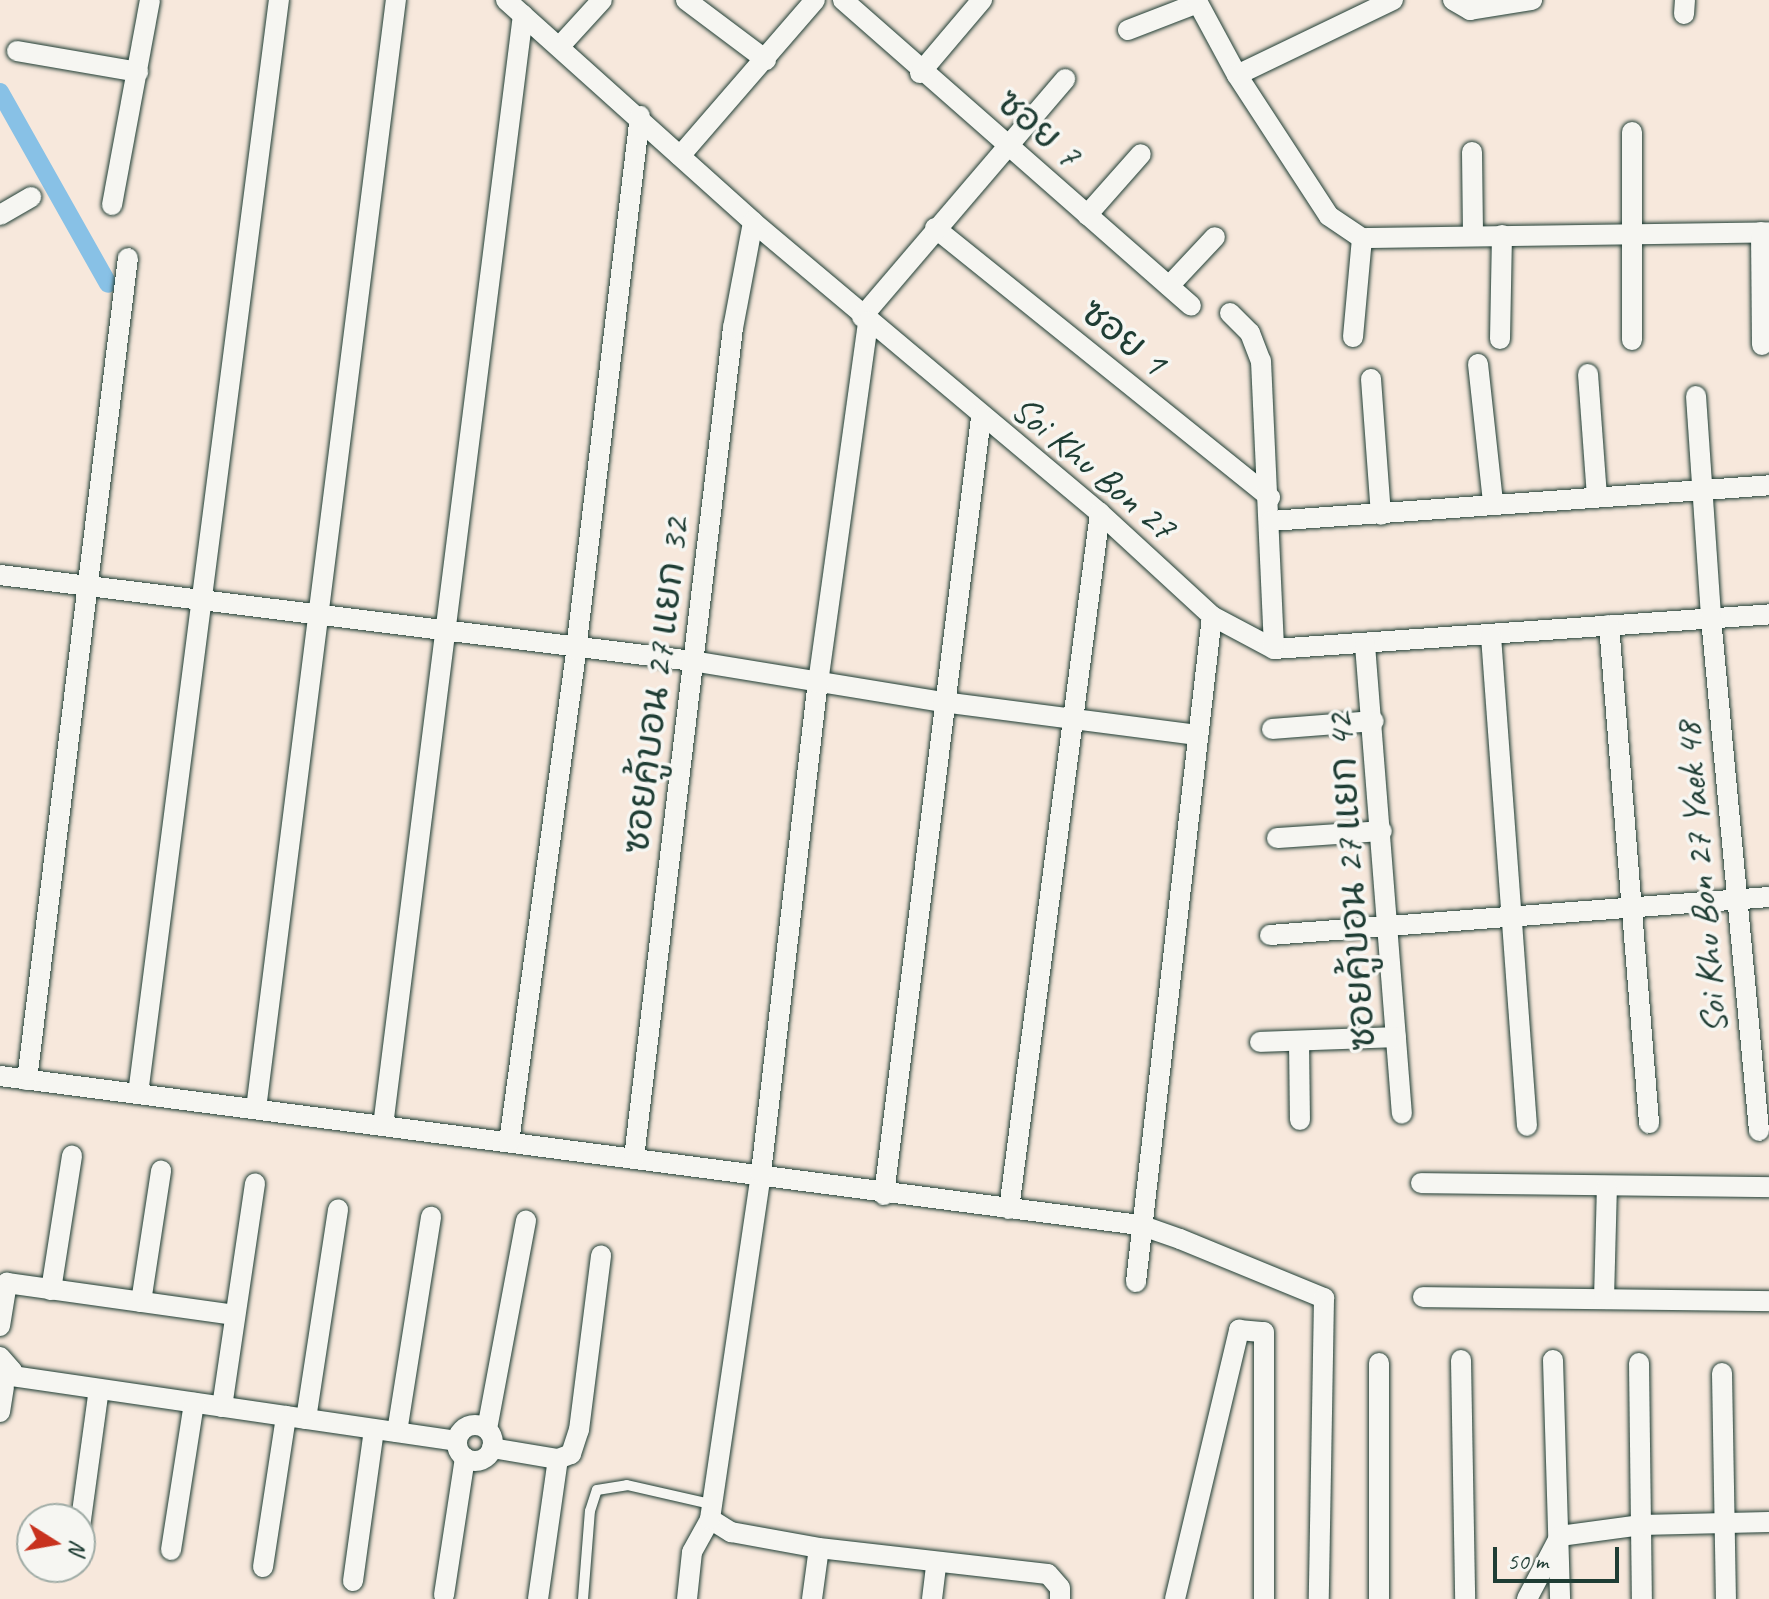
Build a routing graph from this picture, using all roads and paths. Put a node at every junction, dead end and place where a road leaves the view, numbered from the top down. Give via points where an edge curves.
1 (150, 0) edge
2 (279, 0) edge
3 (396, 0) edge
4 (506, 0) edge
5 (602, 0) edge
6 (686, 0) edge
7 (815, 0) edge
8 (843, 0) edge
9 (982, 0) edge
10 (1393, 0) edge
11 (1453, 0) edge
12 (1532, 0) edge
13 (1370, 5) edge
14 (523, 15) junction
15 (1128, 30) dead end
16 (560, 46) junction
17 (17, 51) dead end
18 (766, 60) junction
19 (138, 72) junction
20 (920, 73) junction
21 (1237, 75) junction
22 (1065, 79) dead end
23 (640, 116) junction
24 (1632, 132) dead end
25 (1007, 145) junction
26 (1472, 152) dead end
27 (1141, 154) dead end
28 (680, 156) junction
29 (31, 197) dead end
30 (112, 205) dead end
31 (0, 215) edge
32 (1087, 215) junction
33 (753, 222) junction
34 (935, 228) junction
35 (1765, 232) edge
36 (1631, 234) junction
37 (1473, 235) junction
38 (1502, 235) junction
39 (1215, 237) dead end
40 (1362, 238) junction
41 (128, 258) dead end
42 (1169, 286) junction
43 (1191, 306) dead end
44 (1230, 313) dead end
45 (865, 319) junction
46 (1353, 337) dead end
47 (1500, 339) dead end
48 (1632, 340) dead end
49 (1762, 345) dead end
50 (1478, 364) dead end
51 (1588, 374) dead end
52 (1371, 379) dead end
53 (1696, 396) dead end
54 (981, 417) junction
55 (1769, 485) edge
56 (1701, 492) junction
57 (1597, 496) junction
58 (1270, 497) junction
59 (1493, 503) junction
60 (1100, 513) junction
61 (1381, 515) junction
62 (1271, 521) junction
63 (0, 575) edge
64 (86, 586) junction
65 (202, 601) junction
66 (1769, 614) edge
67 (1212, 616) junction
68 (321, 617) junction
69 (1711, 618) junction
70 (1609, 625) junction
71 (448, 632) junction
72 (1491, 636) junction
73 (1365, 645) junction
74 (1274, 649) junction
75 (576, 650) junction
76 (692, 661) junction
77 (818, 683) junction
78 (943, 702) junction
79 (1074, 719) junction
80 (1374, 721) junction
81 (1272, 729) dead end
82 (1197, 735) junction
83 (1382, 831) junction
84 (1277, 838) dead end
85 (1769, 897) edge
86 (1738, 899) junction
87 (1635, 907) junction
88 (1511, 919) junction
89 (1391, 929) junction
90 (1270, 935) dead end
91 (1396, 1037) junction
92 (1299, 1041) junction
93 (1260, 1042) dead end
94 (0, 1076) edge
95 (27, 1080) junction
96 (138, 1094) junction
97 (256, 1109) junction
98 (1402, 1114) dead end
99 (1300, 1120) dead end
100 (1649, 1123) dead end
101 (383, 1126) junction
102 (1527, 1126) dead end
103 (1759, 1131) dead end
104 (509, 1142) junction
105 (72, 1156) dead end
106 (634, 1158) junction
107 (161, 1171) dead end
108 (761, 1173) junction
109 (255, 1183) dead end
110 (1421, 1183) dead end
111 (1607, 1186) junction
112 (1769, 1187) edge
113 (884, 1195) junction
114 (338, 1209) dead end
115 (1009, 1209) junction
116 (431, 1217) dead end
117 (526, 1221) dead end
118 (1140, 1225) junction
119 (601, 1255) dead end
120 (1136, 1282) dead end
121 (3, 1283) edge
122 (51, 1290) junction
123 (1423, 1297) dead end
124 (1604, 1299) junction
125 (1769, 1301) edge
126 (141, 1302) junction
127 (235, 1315) junction
128 (0, 1326) edge
129 (0, 1357) edge
130 (1461, 1360) dead end
131 (1553, 1360) dead end
132 (1379, 1363) dead end
133 (1639, 1363) dead end
134 (1722, 1373) dead end
135 (5, 1384) edge
136 (99, 1389) junction
137 (194, 1403) junction
138 (222, 1407) junction
139 (0, 1412) edge
140 (296, 1418) junction
141 (374, 1429) junction
142 (397, 1432) junction
143 (490, 1439) junction
144 (461, 1450) junction
145 (558, 1459) junction
146 (83, 1503) edge
147 (710, 1512) junction
148 (1769, 1522) edge
149 (1724, 1523) junction
150 (1641, 1525) junction
151 (1560, 1536) junction
152 (819, 1548) junction
153 (171, 1550) dead end
154 (936, 1564) junction
155 (263, 1567) dead end
156 (353, 1581) dead end
157 (444, 1595) dead end
158 (538, 1599) edge
159 (583, 1599) edge
160 (687, 1599) edge
161 (812, 1599) edge
162 (932, 1599) edge
163 (1060, 1599) edge
164 (1175, 1599) edge
165 (1264, 1599) edge
166 (1319, 1599) edge
167 (1379, 1599) edge
168 (1465, 1599) edge
169 (1527, 1599) edge
170 (1560, 1599) edge
171 (1642, 1599) edge
172 (1726, 1599) edge

1 - 19 street
2 - 65 street
3 - 68 street via 365,215
4 - 14 street, Soi Khu Bon 27
5 - 16 street
6 - 18 street
7 - 18 street
8 - 20 street, ซอย 7
9 - 20 street
10 - 13 street
11 - 12 street via 1470,10
13 - 21 street
14 - 16 street, Soi Khu Bon 27
14 - 71 street
15 - 21 street via 1198,3
16 - 23 street, Soi Khu Bon 27
17 - 19 street
18 - 28 street
19 - 30 street
20 - 25 street, ซอย 7
21 - 40 street via 1329,216
22 - 25 street
23 - 28 street, Soi Khu Bon 27
23 - 75 street
24 - 36 street
25 - 32 street, ซอย 7
25 - 34 street
26 - 37 street
27 - 32 street
28 - 33 street, Soi Khu Bon 27
29 - 31 street
32 - 42 street, ซอย 7
33 - 45 street, Soi Khu Bon 27
33 - 76 street, ซอยคู้บอน 27 แยก 32 via 733,328
34 - 45 street
34 - 58 street, ซอย 1
35 - 36 street
35 - 49 street
36 - 38 street
36 - 48 street
37 - 38 street
37 - 40 street
38 - 47 street
39 - 42 street
40 - 46 street
41 - 64 street
42 - 43 street, ซอย 7
44 - 58 street via 1259,347
45 - 54 street, Soi Khu Bon 27
45 - 77 street
50 - 59 street
51 - 57 street
52 - 61 street
53 - 56 street, Soi Khu Bon 27 Yaek 48
54 - 60 street, Soi Khu Bon 27
54 - 78 street
55 - 56 street
56 - 57 street
56 - 69 street, Soi Khu Bon 27 Yaek 48
57 - 59 street
58 - 62 street
59 - 61 street
60 - 67 street, Soi Khu Bon 27
60 - 79 street
61 - 62 street
62 - 74 street
63 - 64 street
64 - 65 street
64 - 95 street
65 - 68 street
65 - 96 street
66 - 69 street
67 - 74 street, Soi Khu Bon 27
67 - 82 street
68 - 71 street
68 - 97 street
69 - 70 street
69 - 86 street, Soi Khu Bon 27 Yaek 48
70 - 72 street
70 - 87 street
71 - 75 street
71 - 101 street
72 - 73 street
72 - 88 street
73 - 74 street
73 - 80 street, ซอยคู้บอน 27 แยก 42
75 - 76 street
75 - 104 street
76 - 77 street
76 - 106 street, ซอยคู้บอน 27 แยก 32
77 - 78 street
77 - 108 street
78 - 79 street
78 - 113 street
79 - 82 street
79 - 115 street
80 - 81 street
80 - 83 street, ซอยคู้บอน 27 แยก 42
82 - 118 street
83 - 84 street
83 - 89 street, ซอยคู้บอน 27 แยก 42
85 - 86 street
86 - 87 street
86 - 103 street, Soi Khu Bon 27 Yaek 48
87 - 88 street
87 - 100 street
88 - 89 street
88 - 102 street
89 - 90 street
89 - 91 street, ซอยคู้บอน 27 แยก 42
91 - 92 street
91 - 98 street, ซอยคู้บอน 27 แยก 42
92 - 93 street
92 - 99 street
94 - 95 street
95 - 96 street
96 - 97 street
97 - 101 street
101 - 104 street
104 - 106 street
105 - 122 street
106 - 108 street
107 - 126 street
108 - 113 street
108 - 147 street
109 - 127 street
110 - 111 street
111 - 112 street
111 - 124 street
113 - 115 street
114 - 140 street
115 - 118 street
116 - 142 street
117 - 143 street
118 - 120 street
118 - 166 street via 1324,1298
119 - 145 street via 579,1430 571,1454
121 - 122 street
121 - 128 street
122 - 126 street
123 - 124 street
124 - 125 street
126 - 127 street
127 - 138 street
129 - 135 street via 8,1362
130 - 168 street
131 - 151 street
132 - 167 street
133 - 150 street
134 - 149 street
135 - 136 street
135 - 139 street
136 - 137 street
136 - 146 street
137 - 138 street
137 - 153 street
138 - 140 street
140 - 141 street
140 - 155 street
141 - 142 street
141 - 156 street
142 - 144 street
143 - 144 street via 484,1459
143 - 144 street via 468,1425
143 - 145 street
144 - 157 street
145 - 158 street
147 - 152 street via 731,1532
147 - 159 lane via 627,1485 597,1490
147 - 160 street via 692,1552
148 - 149 street
149 - 150 street
149 - 172 street
150 - 151 street
150 - 171 street
151 - 169 street
151 - 170 street
152 - 154 street
152 - 161 street
154 - 162 street
154 - 163 street via 1048,1574 1060,1588
164 - 165 street via 1239,1330 1264,1332

